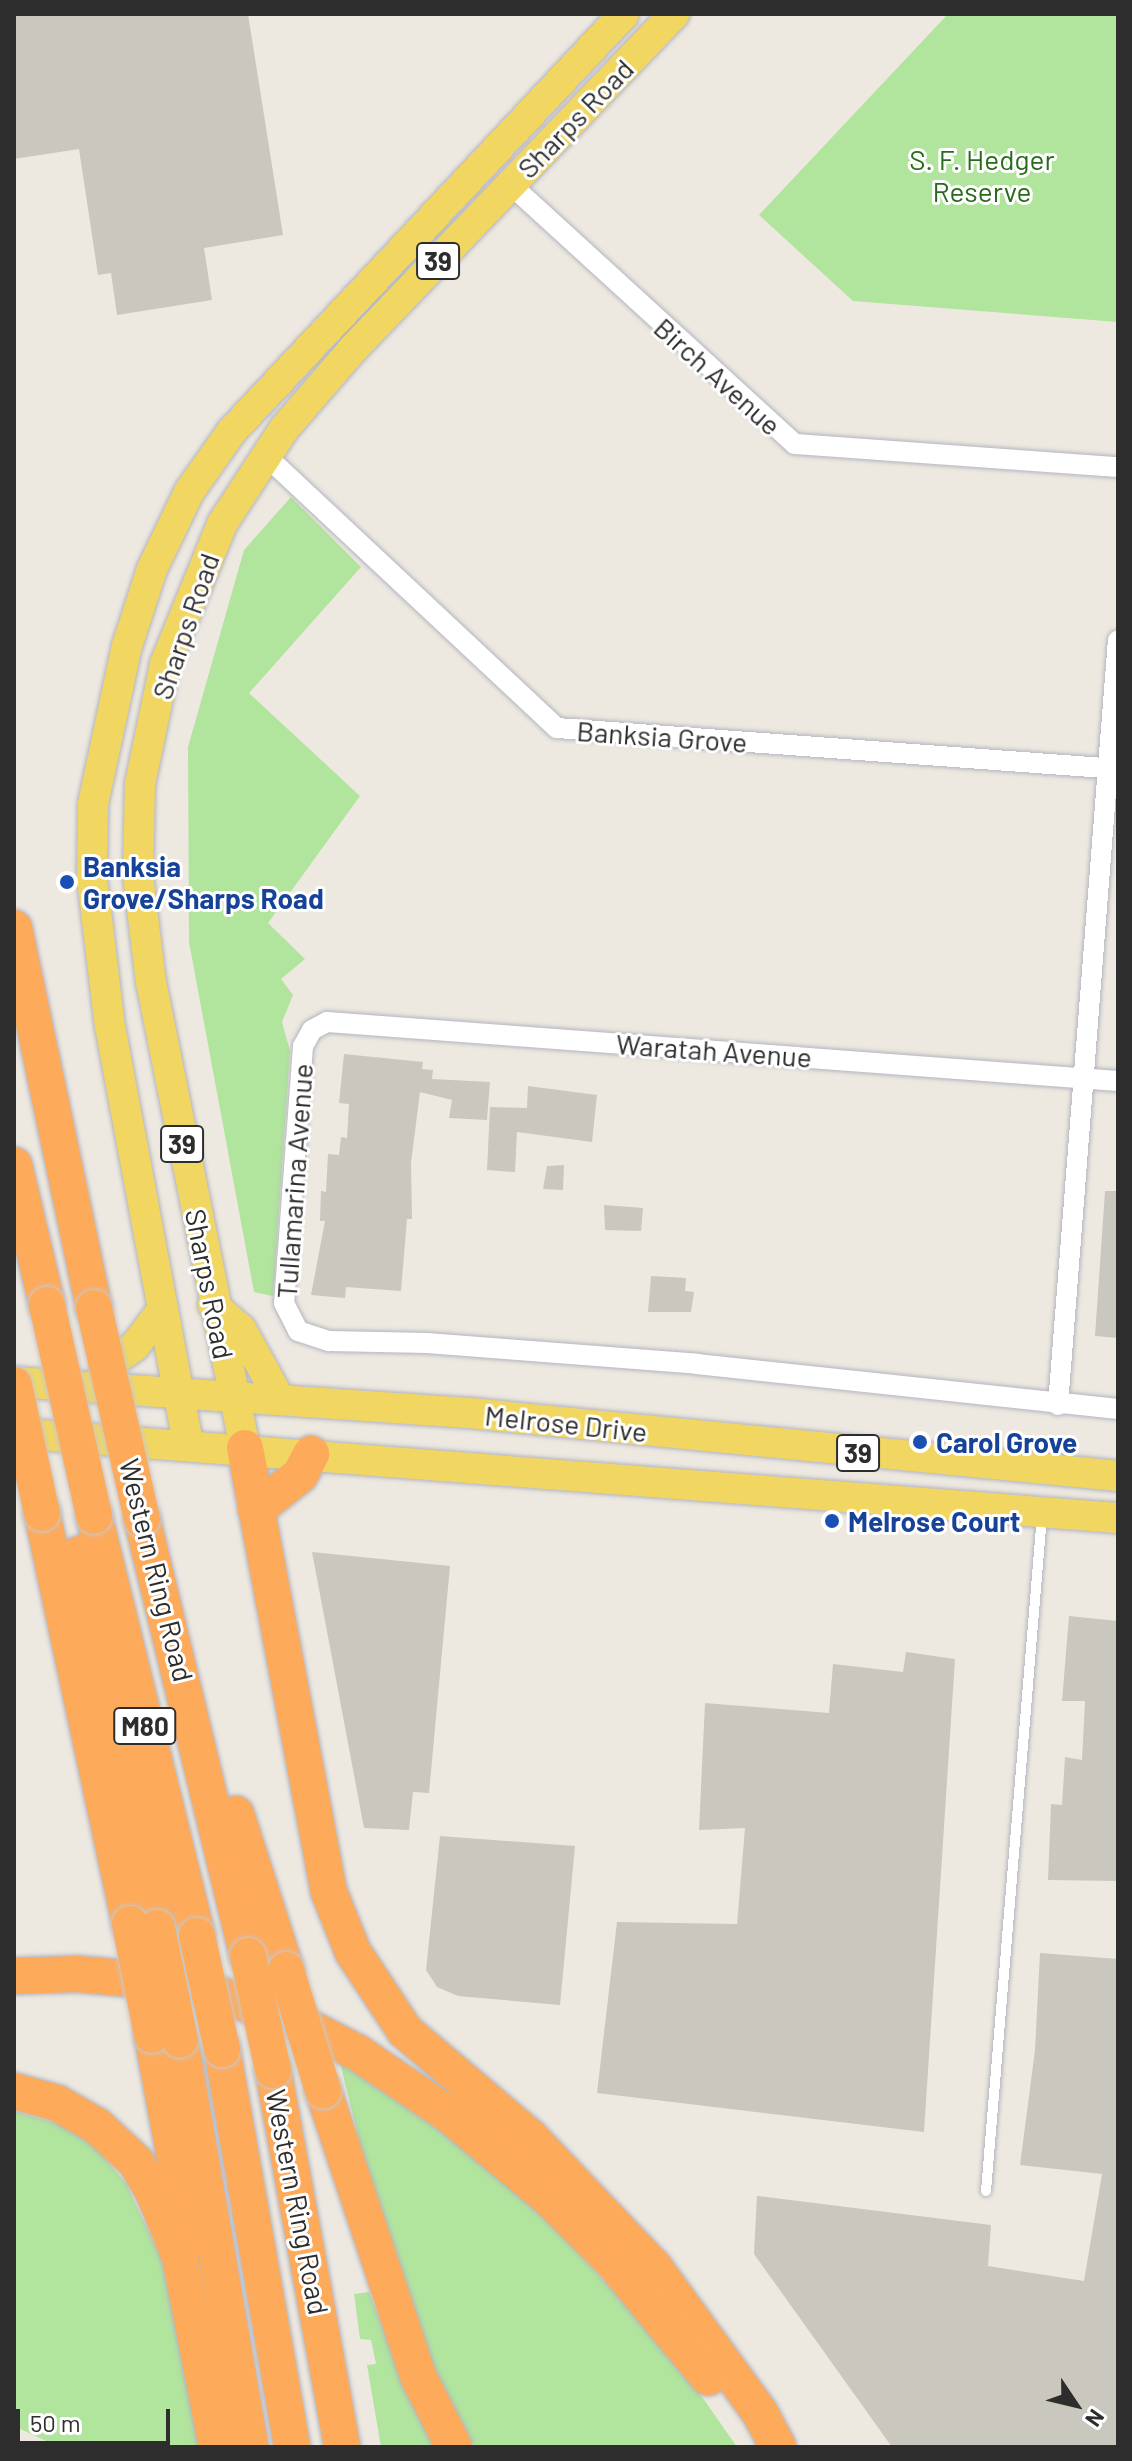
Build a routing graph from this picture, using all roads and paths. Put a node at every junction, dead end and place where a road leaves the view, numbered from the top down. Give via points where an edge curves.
1 (624, 14) edge
2 (674, 14) edge
3 (511, 185) junction
4 (265, 455) junction
5 (1118, 467) edge
6 (1118, 640) edge
7 (1113, 769) edge
8 (98, 775) junction
9 (140, 784) junction
10 (14, 928) edge
11 (312, 1030) joint
12 (1083, 1078) junction
13 (1118, 1081) edge
14 (14, 1165) edge
15 (14, 1253) edge
16 (36, 1304) junction
17 (213, 1305) junction
18 (163, 1309) junction
19 (14, 1384) edge
20 (99, 1385) junction
21 (179, 1392) junction
22 (233, 1393) junction
23 (279, 1398) junction
24 (1058, 1405) junction
25 (1118, 1409) edge
26 (14, 1433) edge
27 (188, 1443) junction
28 (245, 1448) junction
29 (853, 1452) junction
30 (311, 1454) junction
31 (1118, 1476) edge
32 (849, 1497) junction
33 (256, 1510) junction
34 (1042, 1513) junction
35 (69, 1515) junction
36 (1118, 1518) edge
37 (187, 1690) junction
38 (14, 1976) edge
39 (166, 2038) junction
40 (14, 2091) edge
41 (986, 2191) dead end
42 (217, 2447) edge
43 (250, 2447) edge
44 (292, 2447) edge
45 (342, 2447) edge
46 (454, 2447) edge
47 (755, 2447) edge
48 (778, 2447) edge

1 - 8 main road, Sharps Road / 39 via 276,379 189,492 152,569 127,646
2 - 3 main road, Sharps Road / 39
3 - 4 main road, Sharps Road / 39 via 354,348
3 - 5 street, Birch Avenue via 795,444
4 - 7 street, Banksia Grove via 557,728
4 - 9 main road, Sharps Road / 39 via 235,499 192,589 165,664
6 - 7 street
7 - 12 street
8 - 9 main road
8 - 18 main road, Sharps Road / 39 via 92,878 98,954
9 - 17 main road, Sharps Road / 39 via 138,876 146,947
10 - 37 highway, Western Ring Road / M80, bridge via 94,1308
11 - 12 street, Waratah Avenue via 338,1022
11 - 24 street, Tullamarina Avenue via 302,1055 284,1303 298,1331 329,1341 427,1343 697,1364
12 - 13 street, Waratah Avenue
12 - 24 street
14 - 16 highway, Western Ring Road / M80
15 - 16 highway
16 - 35 highway, Western Ring Road / M80, bridge
17 - 22 main road, Sharps Road
17 - 23 main road via 241,1329
18 - 20 main road via 135,1346 110,1363
18 - 21 main road, Sharps Road / 39
19 - 20 main road, Melrose Drive
19 - 35 highway, bridge
20 - 21 main road, Melrose Drive
21 - 22 main road, Melrose Drive
21 - 27 main road, Sharps Road / 39
22 - 23 main road, Melrose Drive
22 - 28 main road, Sharps Road
23 - 29 main road, Melrose Drive / 39
24 - 25 street
26 - 27 main road, Melrose Drive
27 - 28 main road, Melrose Drive / 39
28 - 30 main road, Melrose Drive / 39
28 - 33 highway
29 - 31 main road, Melrose Drive / 39
29 - 32 main road
30 - 32 main road, Melrose Drive / 39
30 - 33 highway via 300,1475
32 - 34 main road, Melrose Drive / 39
33 - 48 highway via 329,1892 361,1966 405,2031 530,2137 654,2267 760,2413
34 - 36 main road, Melrose Drive / 39
34 - 41 lane
35 - 39 highway, bridge
35 - 44 highway, Western Ring Road / M80, bridge via 197,1936
37 - 45 highway, Western Ring Road / M80, bridge via 273,2070
37 - 46 highway, bridge via 243,1830 414,2364
38 - 47 highway via 77,1974 172,1983 241,1999 294,2020 408,2084 490,2146 612,2261 701,2367
39 - 42 highway
39 - 43 highway
40 - 42 highway via 57,2103 97,2126 136,2162 153,2191 180,2257

